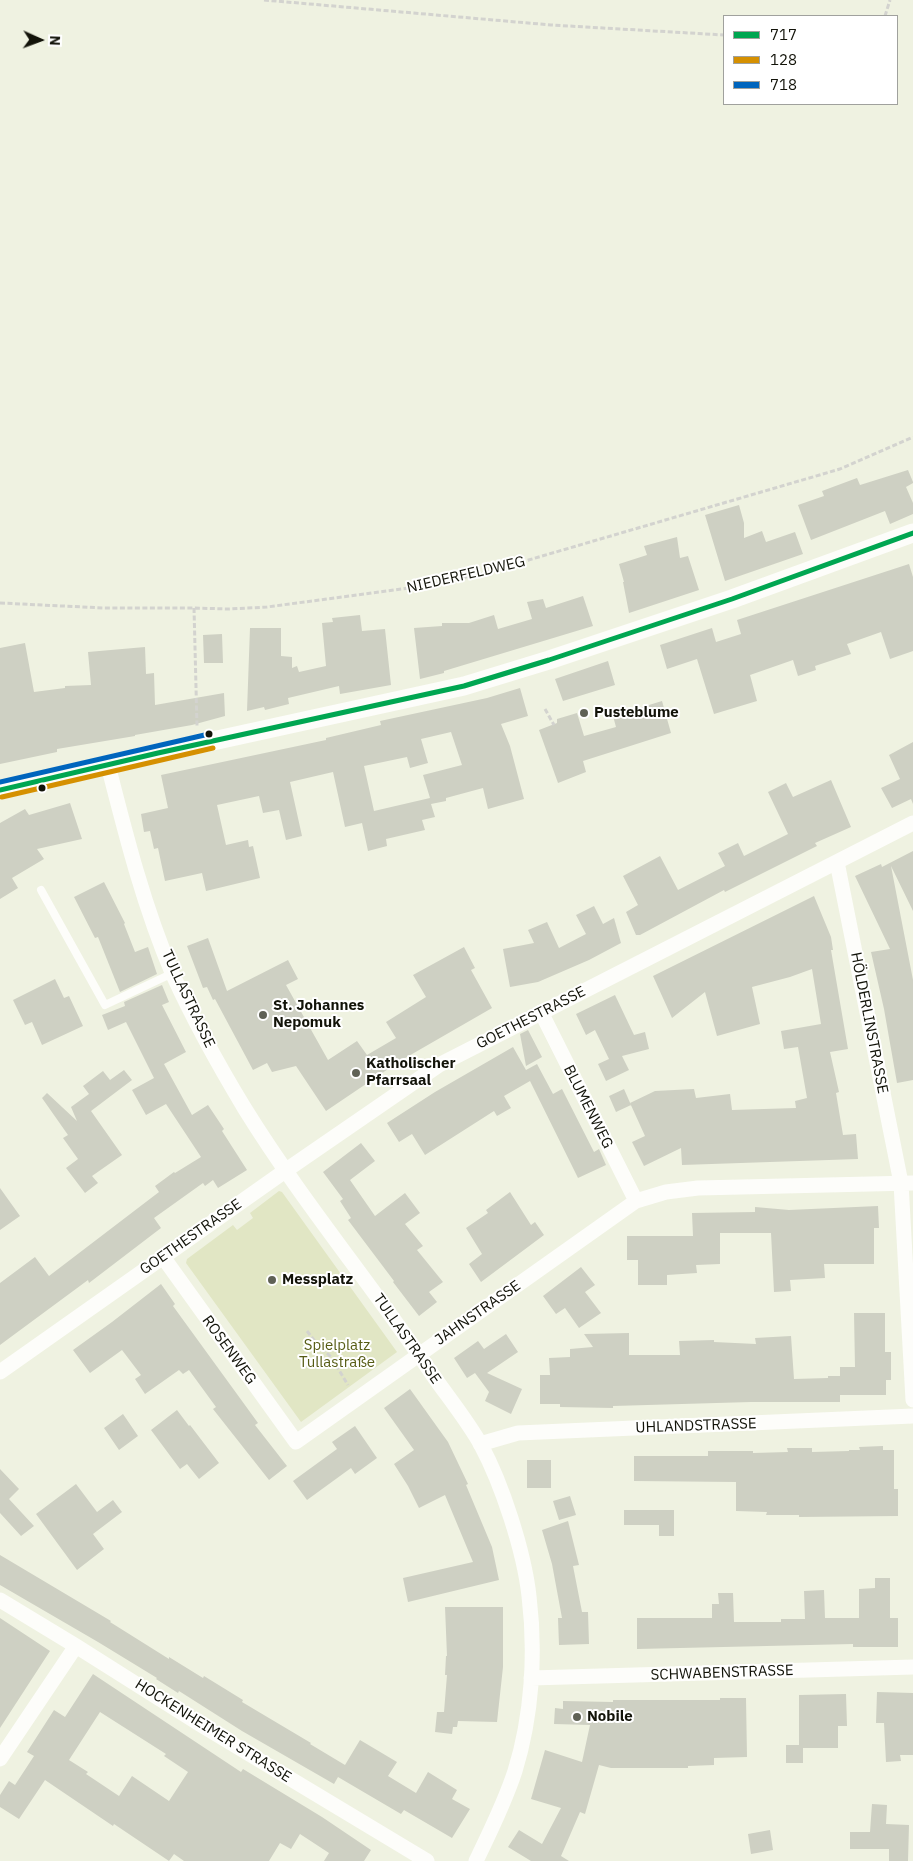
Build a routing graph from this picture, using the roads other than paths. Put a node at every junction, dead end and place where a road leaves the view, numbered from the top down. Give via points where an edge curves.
1 (913, 533) edge
2 (108, 765) junction
3 (0, 790) edge
4 (913, 823) edge
5 (837, 862) junction
6 (41, 890) dead end
7 (173, 973) junction
8 (540, 1012) junction
9 (285, 1171) junction
10 (907, 1183) edge
11 (636, 1201) junction
12 (164, 1257) junction
13 (419, 1354) junction
14 (0, 1372) edge
15 (913, 1400) edge
16 (913, 1416) edge
17 (296, 1442) joint
18 (480, 1444) junction
19 (0, 1600) edge
20 (76, 1646) junction
21 (913, 1667) edge
22 (531, 1678) junction
23 (0, 1759) edge
24 (427, 1861) edge
25 (476, 1861) edge

1 - 2 street via 732,599 464,686
2 - 3 street
2 - 7 street, TULLASTRASSE via 140,885
4 - 5 street, GOETHESTRASSE
5 - 8 street, GOETHESTRASSE
5 - 10 street, HÖLDERLINSTRASSE
6 - 7 lane via 105,1005
7 - 9 street, TULLASTRASSE via 217,1061
8 - 9 street, GOETHESTRASSE via 439,1065
8 - 11 street, BLUMENWEG
9 - 12 street, GOETHESTRASSE
9 - 13 street, TULLASTRASSE
10 - 11 street, JAHNSTRASSE via 698,1188 666,1192
10 - 15 street, HÖLDERLINSTRASSE
11 - 13 street, JAHNSTRASSE
12 - 14 street, GOETHESTRASSE
12 - 17 street, ROSENWEG
13 - 17 street, JAHNSTRASSE
13 - 18 street, TULLASTRASSE
16 - 18 street, UHLANDSTRASSE via 518,1433
18 - 22 street, TULLASTRASSE via 502,1492 518,1543 529,1594
19 - 20 street, HOCKENHEIMER STRASSE
20 - 23 street
20 - 24 street, HOCKENHEIMER STRASSE
21 - 22 street, SCHWABENSTRASSE
22 - 25 street, TULLASTRASSE via 515,1772

